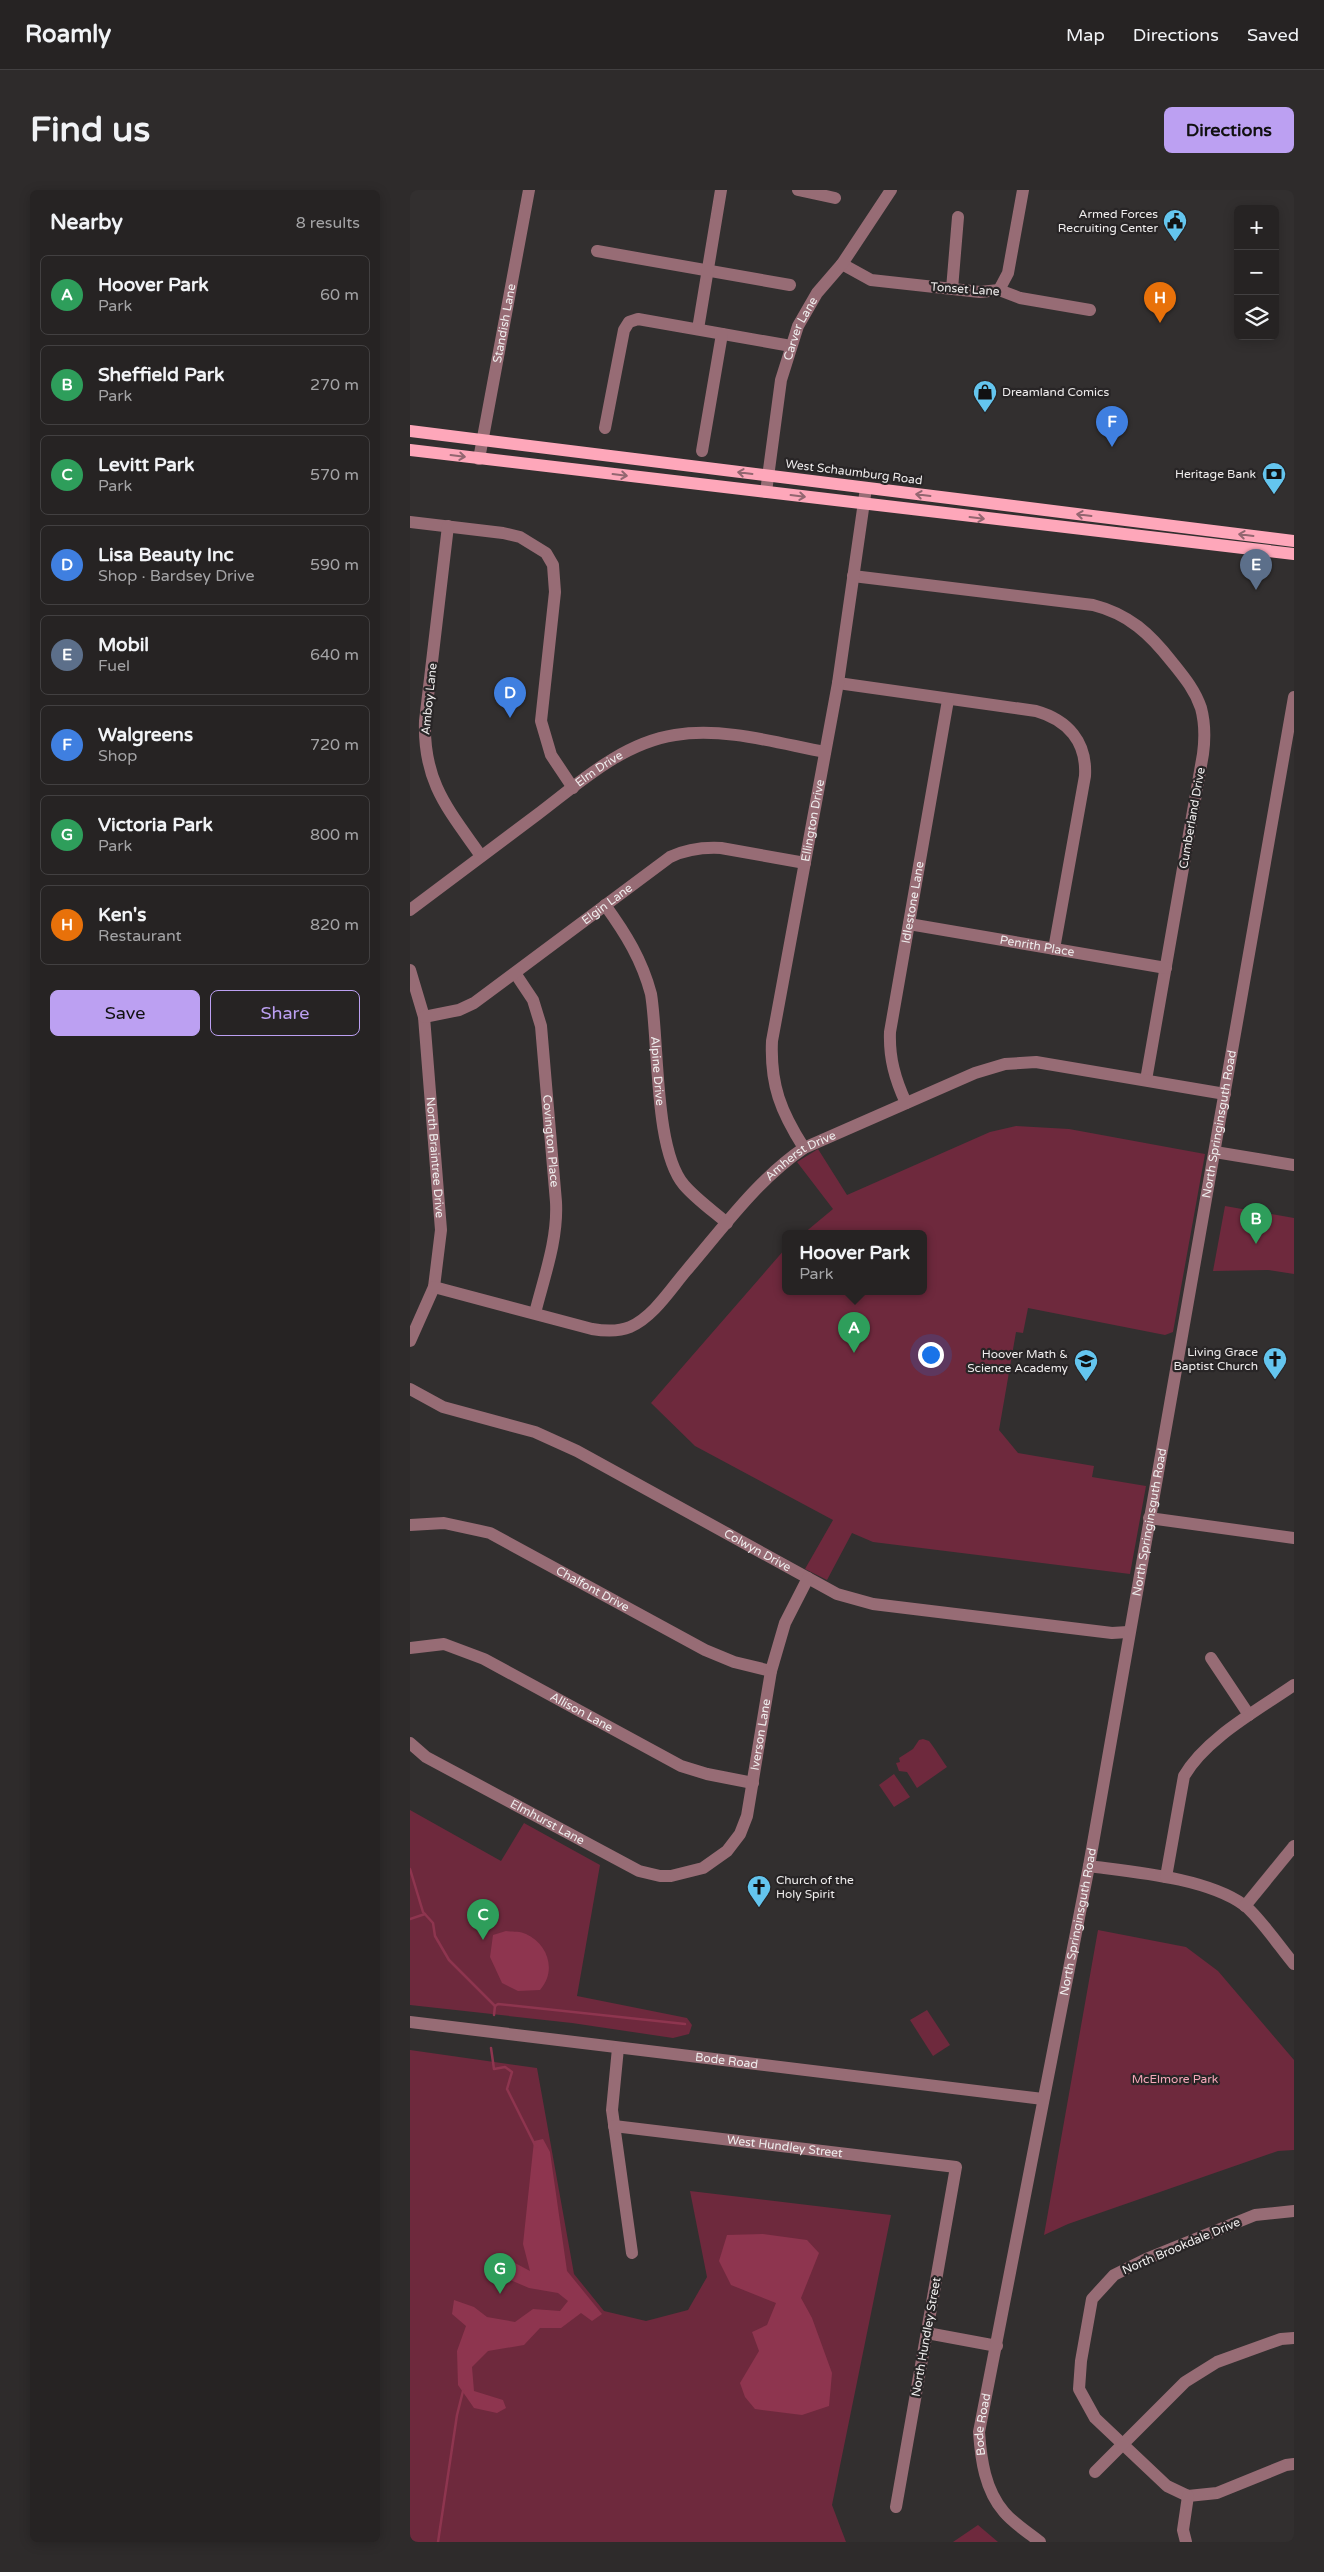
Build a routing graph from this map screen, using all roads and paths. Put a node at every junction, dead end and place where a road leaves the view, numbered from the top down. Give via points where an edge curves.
1 (529, 190) edge
2 (721, 190) edge
3 (798, 190) edge
4 (891, 190) edge
5 (1023, 190) edge
6 (835, 198) dead end
7 (958, 217) dead end
8 (597, 251) dead end
9 (842, 264) junction
10 (708, 270) junction
11 (790, 285) dead end
12 (952, 289) junction
13 (999, 290) junction
14 (1090, 310) dead end
15 (698, 329) junction
16 (722, 334) junction
17 (791, 346) junction
18 (605, 428) dead end
19 (410, 431) edge
20 (483, 440) junction
21 (410, 450) edge
22 (702, 451) dead end
23 (479, 459) junction
24 (767, 476) junction
25 (866, 488) junction
26 (766, 492) junction
27 (865, 504) junction
28 (410, 522) edge
29 (448, 526) junction
30 (1294, 541) edge
31 (1294, 554) edge
32 (853, 576) junction
33 (838, 683) junction
34 (1294, 697) edge
35 (948, 700) junction
36 (1290, 745) edge
37 (825, 752) junction
38 (573, 788) junction
39 (481, 856) junction
40 (805, 863) junction
41 (605, 906) junction
42 (410, 910) edge
43 (909, 924) junction
44 (1054, 949) junction
45 (1166, 968) junction
46 (410, 970) edge
47 (515, 972) junction
48 (424, 1017) junction
49 (1146, 1080) junction
50 (1225, 1094) junction
51 (906, 1103) junction
52 (804, 1148) junction
53 (1215, 1152) junction
54 (1294, 1163) edge
55 (727, 1223) junction
56 (434, 1287) junction
57 (535, 1313) junction
58 (410, 1341) edge
59 (410, 1389) edge
60 (1149, 1518) junction
61 (410, 1525) edge
62 (1294, 1538) edge
63 (808, 1578) junction
64 (1128, 1632) junction
65 (410, 1648) edge
66 (1211, 1658) dead end
67 (771, 1671) junction
68 (1294, 1685) edge
69 (1249, 1715) junction
70 (410, 1743) edge
71 (753, 1783) junction
72 (1294, 1846) edge
73 (1088, 1866) junction
74 (694, 1872) joint
75 (1166, 1877) junction
76 (1245, 1906) junction
77 (1294, 1964) edge
78 (410, 2022) edge
79 (618, 2048) junction
80 (1043, 2099) junction
81 (614, 2126) junction
82 (956, 2167) joint
83 (1294, 2210) edge
84 (632, 2253) dead end
85 (927, 2334) junction
86 (1294, 2338) edge
87 (997, 2346) junction
88 (1125, 2444) junction
89 (1294, 2464) edge
90 (1095, 2472) dead end
91 (1188, 2496) junction
92 (896, 2508) dead end
93 (1040, 2542) edge
94 (1186, 2542) edge

1 - 20 street, Standish Lane
2 - 10 street
3 - 6 street
4 - 9 street, Carver Lane
5 - 13 street via 1008,273
7 - 12 street
8 - 10 street
9 - 12 street, Tonset Lane via 871,280
9 - 17 street, Carver Lane via 817,293 798,326
10 - 11 street
10 - 15 street
12 - 13 street, Tonset Lane
13 - 14 street, Tonset Lane via 1020,298
15 - 16 street
15 - 18 street via 638,319 629,322 624,330
16 - 17 street
16 - 22 street
17 - 24 street, Carver Lane via 776,407
19 - 20 main road, West Schaumburg Road
20 - 23 street, Standish Lane
24 -> 20 main road, West Schaumburg Road
21 -> 23 main road
23 -> 26 main road
24 - 25 main road, West Schaumburg Road
24 - 26 street, Carver Lane
25 - 27 street, Ellington Drive
30 -> 25 main road, West Schaumburg Road
26 -> 27 main road
27 -> 31 main road
27 - 32 street, Ellington Drive
28 - 29 street
29 - 38 street via 520,537 546,553 553,565 555,592 541,721 551,755
29 - 39 street, Amboy Lane via 424,744 434,783
32 - 33 street, Ellington Drive
32 - 45 street, Cumberland Drive via 1093,605 1126,617 1153,638 1188,682 1204,721 1203,754
33 - 35 street
33 - 37 street, Ellington Drive
34 - 36 street, North Springinsguth Road
35 - 43 street, Idlestone Lane
35 - 44 street via 1050,715 1072,731 1084,754 1084,776
36 - 50 street, North Springinsguth Road
37 - 38 street, Elm Drive via 726,734 674,735 629,749
37 - 40 street, Ellington Drive
38 - 39 street, Elm Drive
39 - 42 street, Elm Drive
40 - 41 street, Elgin Lane via 720,848 695,848 670,857
40 - 52 street, Ellington Drive via 772,1057 772,1076 781,1108
41 - 47 street, Elgin Lane
41 - 55 street, Alpine Drive via 646,973 651,994 664,1136 670,1160 684,1185
43 - 44 street, Penrith Place
43 - 51 street, Idlestone Lane via 889,1046 894,1073
44 - 45 street, Penrith Place
45 - 49 street, Cumberland Drive
46 - 48 street, North Braintree Drive
47 - 48 street, Elgin Lane via 459,1010
47 - 57 street, Covington Place via 533,1000 542,1026 557,1217
48 - 56 street, North Braintree Drive via 441,1230
49 - 50 street, Amherst Drive
49 - 51 street, Amherst Drive via 1054,1064 1020,1062 990,1067
50 - 53 street, North Springinsguth Road
51 - 52 street, Amherst Drive
52 - 55 street, Amherst Drive via 763,1182
53 - 54 street
53 - 60 street, North Springinsguth Road
55 - 57 street, Amherst Drive via 653,1310 629,1327 607,1331 592,1329
56 - 57 street, Amherst Drive
56 - 58 street, North Braintree Drive
59 - 63 street, Colwyn Drive via 443,1406 529,1430 570,1447
60 - 62 street
60 - 64 street, North Springinsguth Road
61 - 67 street, Chalfont Drive via 444,1524 490,1533 705,1650 734,1662
63 - 64 street, Colwyn Drive via 837,1594 873,1604 1112,1633
63 - 67 street, Iverson Lane via 785,1623
64 - 73 street, North Springinsguth Road
65 - 71 street, Allison Lane via 444,1644 484,1659 681,1766
66 - 69 street
67 - 71 street, Iverson Lane
68 - 69 street
69 - 75 street via 1203,1751 1184,1776
70 - 74 street, Elmhurst Lane via 426,1757 638,1871 660,1876
71 - 74 street, Iverson Lane via 747,1816 733,1845 714,1862
72 - 76 street
73 - 75 street
73 - 80 street, North Springinsguth Road
75 - 76 street via 1221,1893
76 - 77 street
78 - 79 street, Bode Road
79 - 80 street, Bode Road
79 - 81 street via 613,2085
80 - 87 street, North Springinsguth Road
81 - 82 street, West Hundley Street
81 - 84 street
82 - 85 street, North Hundley Street
83 - 88 street, North Brookdale Drive via 1254,2215 1146,2259 1114,2275 1092,2299 1081,2361 1080,2389 1095,2418
85 - 87 street
85 - 92 street, North Hundley Street
86 - 88 street via 1281,2339 1217,2362 1185,2382
87 - 93 street, Bode Road via 979,2432 981,2464 1004,2512
88 - 90 street
88 - 91 street, North Brookdale Drive via 1167,2486
89 - 91 street via 1216,2493
91 - 94 street via 1183,2530

